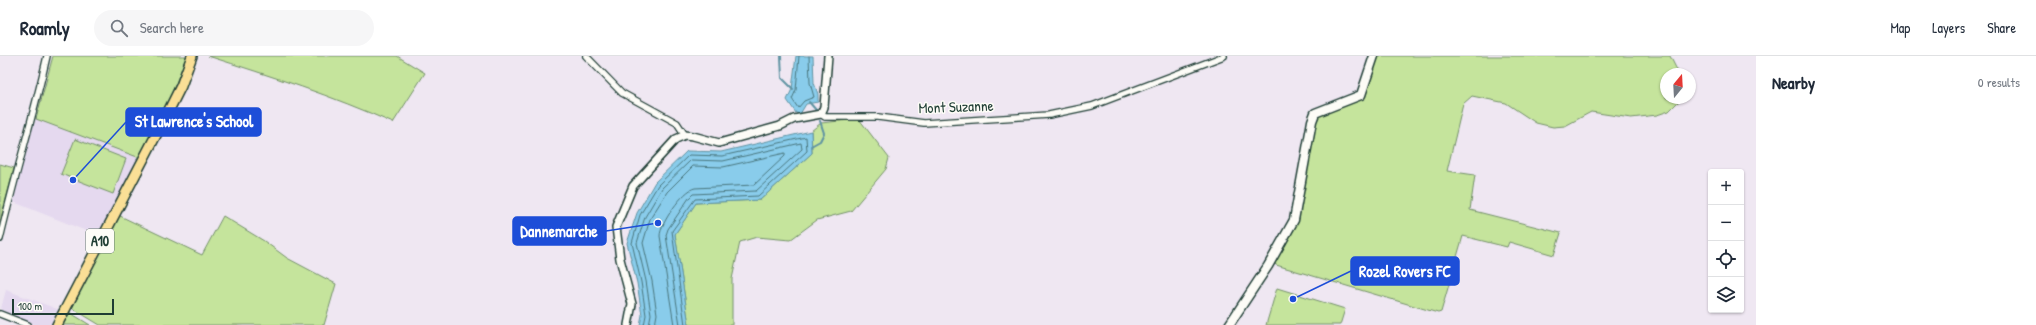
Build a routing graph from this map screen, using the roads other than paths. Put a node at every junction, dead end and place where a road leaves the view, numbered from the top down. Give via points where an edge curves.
1 (47, 56) edge
2 (192, 56) edge
3 (586, 56) edge
4 (828, 56) edge
5 (1224, 56) edge
6 (1374, 56) edge
7 (821, 114) junction
8 (685, 135) junction
9 (0, 239) edge
10 (0, 314) edge
11 (28, 325) edge
12 (57, 325) edge
13 (628, 325) edge
14 (1229, 325) edge

1 - 9 street
2 - 12 main road, A10 via 166,116
3 - 8 street via 622,93 677,123
4 - 7 street via 824,107
5 - 7 street, Mont Suzanne via 1092,106 1049,115 924,123 878,117 826,117
6 - 14 main road via 1361,95 1315,114 1294,220 1268,266
7 - 8 street via 794,119 780,126 719,143
8 - 13 street via 676,139 633,186 616,227 620,259 632,304
10 - 11 street

